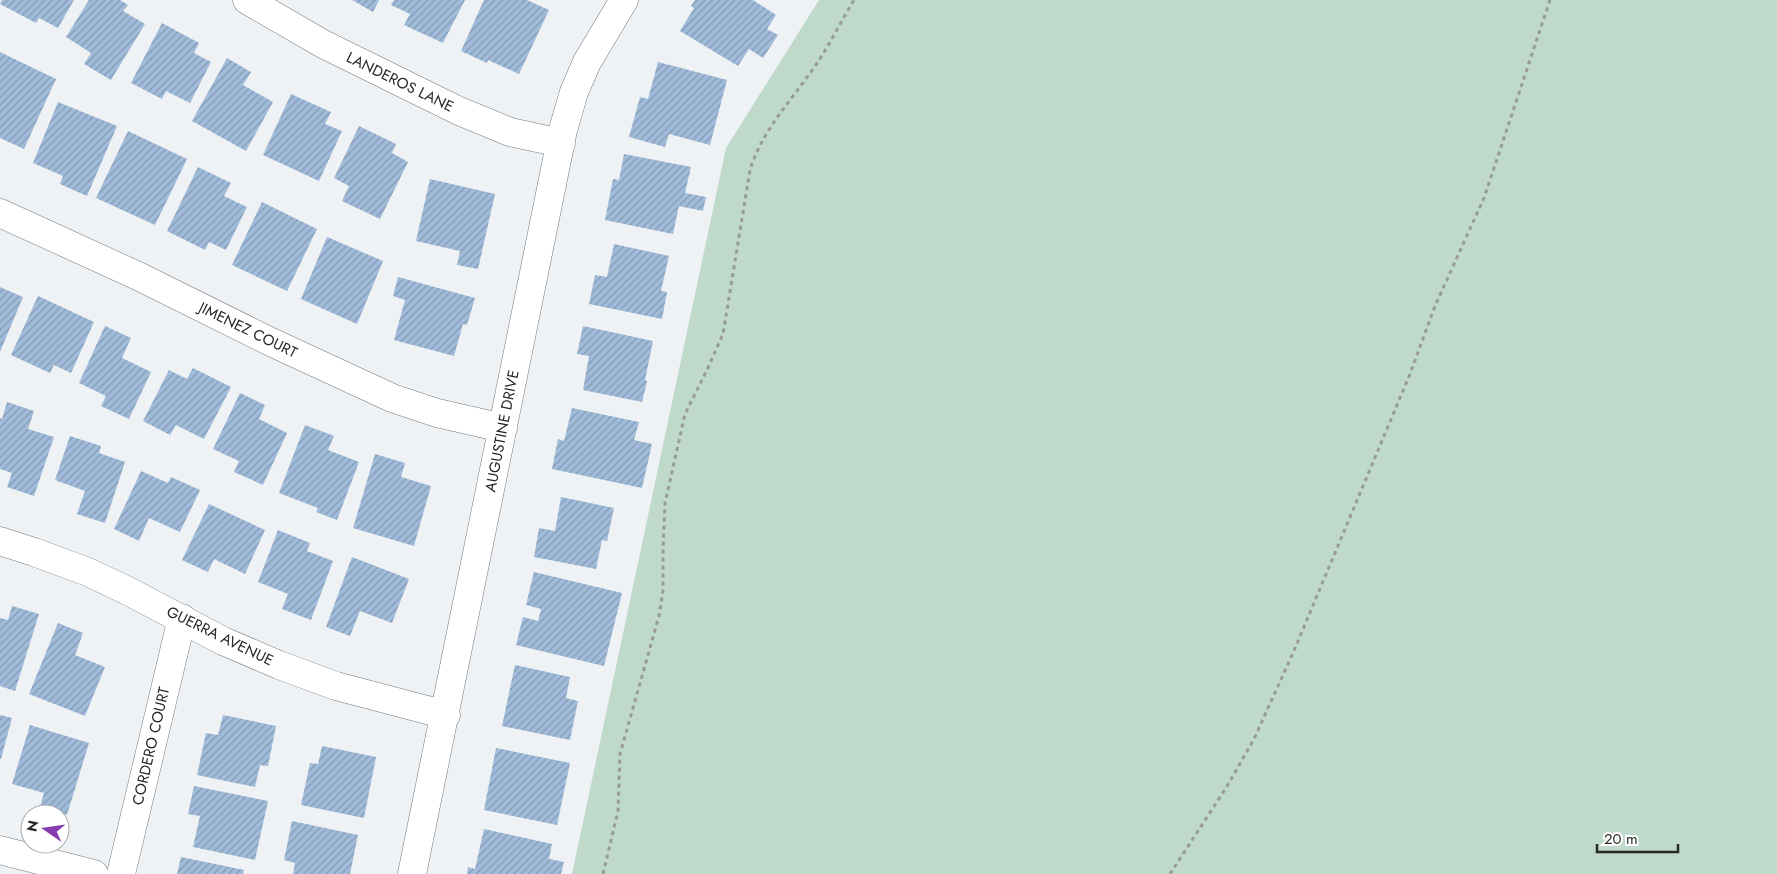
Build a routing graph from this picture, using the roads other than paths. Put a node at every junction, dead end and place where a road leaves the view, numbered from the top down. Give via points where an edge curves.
1 (247, 0) edge
2 (624, 0) edge
3 (561, 143) junction
4 (0, 213) edge
5 (503, 428) junction
6 (0, 541) edge
7 (182, 618) junction
8 (446, 714) junction
9 (0, 850) edge
10 (94, 874) edge
11 (121, 874) edge
12 (412, 874) edge

1 - 3 street, LANDEROS LANE via 323,44 458,111 510,132
2 - 3 street, AUGUSTINE DRIVE via 586,62 574,92
3 - 5 street, AUGUSTINE DRIVE
4 - 5 street, JIMENEZ COURT via 392,398 437,413
5 - 8 street, AUGUSTINE DRIVE
6 - 7 street, GUERRA AVENUE via 88,572
7 - 8 street, GUERRA AVENUE via 231,644 336,686
7 - 11 street, CORDERO COURT
8 - 12 street, AUGUSTINE DRIVE
9 - 10 street

